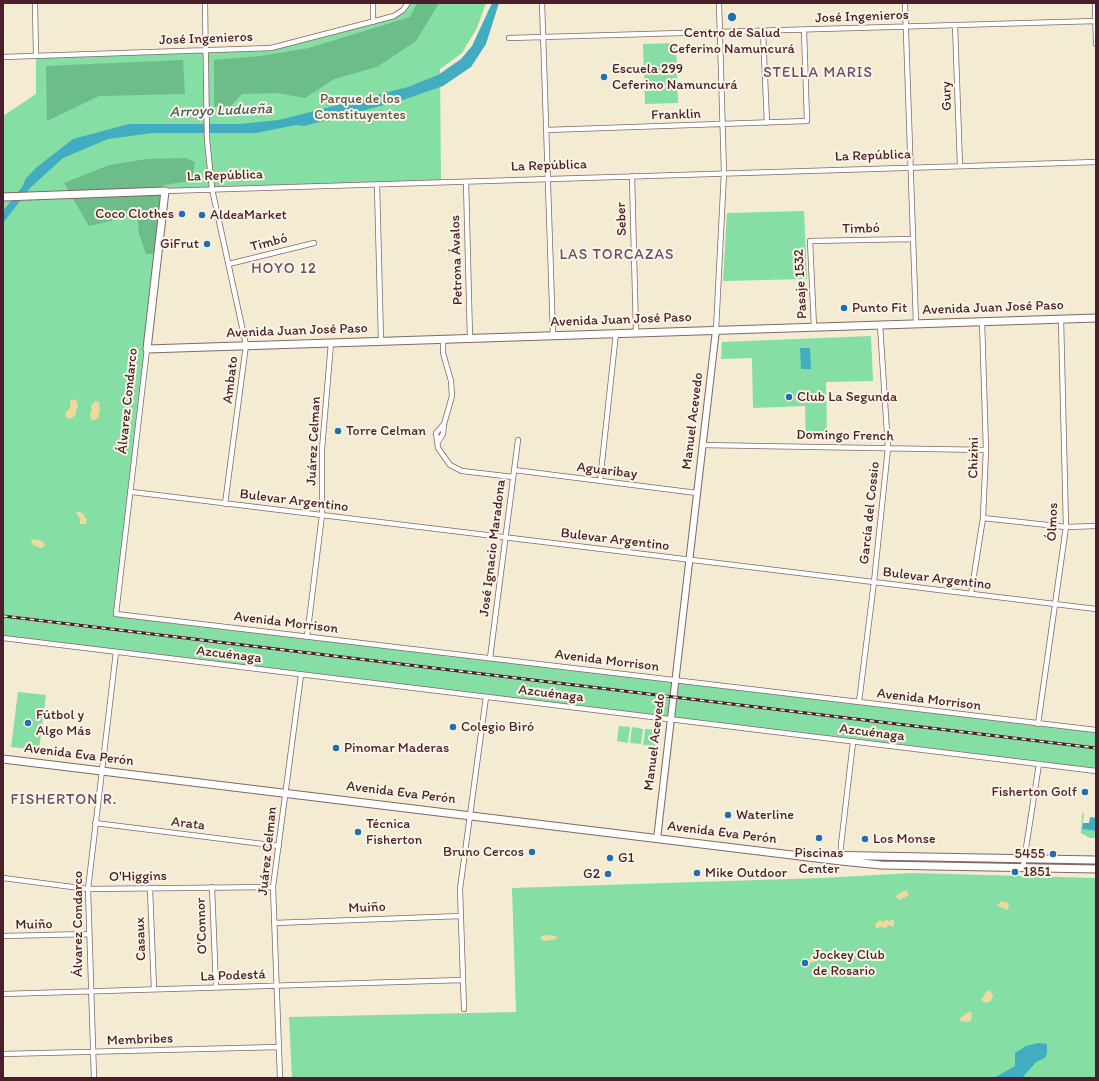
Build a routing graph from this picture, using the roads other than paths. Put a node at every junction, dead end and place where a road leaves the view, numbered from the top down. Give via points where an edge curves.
1 (35, 3) edge
2 (205, 3) edge
3 (373, 3) edge
4 (408, 3) edge
5 (542, 3) edge
6 (718, 3) edge
7 (905, 3) edge
8 (1094, 3) edge
9 (1096, 21) edge
10 (373, 22) junction
11 (955, 25) junction
12 (906, 27) junction
13 (804, 30) junction
14 (763, 32) junction
15 (720, 33) junction
16 (542, 37) junction
17 (509, 38) dead end
18 (1096, 44) edge
19 (206, 50) junction
20 (36, 56) junction
21 (3, 57) edge
22 (767, 123) junction
23 (722, 124) junction
24 (546, 130) junction
25 (1096, 162) edge
26 (960, 166) junction
27 (910, 168) junction
28 (724, 174) junction
29 (632, 176) junction
30 (547, 179) junction
31 (466, 182) junction
32 (377, 185) junction
33 (212, 189) junction
34 (165, 191) junction
35 (4, 197) edge
36 (913, 239) junction
37 (810, 241) joint
38 (314, 243) dead end
39 (229, 264) junction
40 (1096, 318) edge
41 (1061, 319) junction
42 (982, 322) junction
43 (916, 324) junction
44 (880, 325) junction
45 (814, 327) junction
46 (716, 330) junction
47 (616, 333) junction
48 (636, 333) junction
49 (553, 335) junction
50 (470, 338) junction
51 (443, 339) junction
52 (380, 341) junction
53 (331, 343) junction
54 (246, 345) junction
55 (147, 348) junction
56 (518, 440) dead end
57 (702, 445) junction
58 (888, 448) junction
59 (986, 450) junction
60 (514, 470) junction
61 (513, 477) junction
62 (600, 481) junction
63 (132, 492) junction
64 (697, 493) junction
65 (225, 504) junction
66 (322, 516) junction
67 (982, 518) junction
68 (1096, 526) edge
69 (1066, 527) junction
70 (505, 538) junction
71 (689, 560) junction
72 (874, 582) junction
73 (971, 594) junction
74 (1055, 604) junction
75 (1096, 609) edge
76 (116, 614) joint
77 (307, 637) junction
78 (3, 638) edge
79 (116, 652) junction
80 (490, 658) junction
81 (301, 675) junction
82 (674, 680) junction
83 (486, 697) junction
84 (859, 702) junction
85 (670, 720) junction
86 (1038, 724) junction
87 (1096, 730) edge
88 (853, 742) junction
89 (3, 759) edge
90 (1039, 764) junction
91 (102, 771) junction
92 (1096, 771) edge
93 (286, 792) junction
94 (471, 815) junction
95 (95, 823) junction
96 (657, 839) junction
97 (279, 846) junction
98 (841, 858) junction
99 (1023, 858) junction
100 (1096, 860) edge
101 (1023, 867) junction
102 (1096, 869) edge
103 (3, 878) edge
104 (212, 887) junction
105 (273, 887) junction
106 (150, 888) junction
107 (88, 889) junction
108 (461, 916) junction
109 (274, 922) junction
110 (89, 934) junction
111 (3, 936) edge
112 (463, 980) junction
113 (277, 985) junction
114 (216, 987) junction
115 (154, 989) junction
116 (91, 991) junction
117 (3, 994) edge
118 (464, 1009) dead end
119 (278, 1047) junction
120 (93, 1052) junction
121 (3, 1054) edge
122 (94, 1078) edge
123 (280, 1078) edge

1 - 20 street
2 - 19 street
3 - 10 street
4 - 10 street, José Ingenieros via 394,16
5 - 16 street
6 - 15 street, Manuel Acevedo
7 - 12 street
8 - 9 street
9 - 11 street, José Ingenieros
9 - 18 street
10 - 19 street, José Ingenieros via 271,48
11 - 12 street, José Ingenieros
11 - 26 street, Gury
12 - 13 street, José Ingenieros
12 - 27 street
13 - 14 street, José Ingenieros
13 - 22 street, Franklin via 807,121
14 - 15 street, José Ingenieros
14 - 22 street
15 - 16 street, José Ingenieros
15 - 23 street, Manuel Acevedo
16 - 17 street, José Ingenieros
16 - 24 street
19 - 20 street, José Ingenieros
19 - 33 street via 207,140
20 - 21 street, José Ingenieros
22 - 23 street, Franklin
23 - 24 street, Franklin
23 - 28 street, Manuel Acevedo
24 - 30 street
25 - 26 street, La República
26 - 27 street, La República
27 - 28 street, La República
27 - 36 street
28 - 29 street, La República
28 - 46 street, Manuel Acevedo
29 - 30 street, La República
29 - 48 street, Seber
30 - 31 street, La República
30 - 49 street
31 - 32 street, La República
31 - 50 street, Petrona Ávalos
32 - 33 street, La República
32 - 52 street
33 - 34 street, La República
33 - 39 street, Ambato
34 - 35 main road, La República
34 - 55 main road, Álvarez Condarco
36 - 37 street, Timbó
36 - 43 street
37 - 45 street, Pasaje 1532
38 - 39 street, Timbó
39 - 54 street, Ambato
40 - 41 main road, Avenida Juan José Paso
41 - 42 main road, Avenida Juan José Paso
41 - 69 street, Ólmos
42 - 43 main road, Avenida Juan José Paso
42 - 59 street, Chizini
43 - 44 main road, Avenida Juan José Paso
44 - 45 main road, Avenida Juan José Paso
44 - 58 street, García del Cossio
45 - 46 main road, Avenida Juan José Paso
46 - 48 main road, Avenida Juan José Paso
46 - 57 street, Manuel Acevedo
47 - 48 main road, Avenida Juan José Paso
47 - 49 main road, Avenida Juan José Paso
47 - 62 street
49 - 50 main road, Avenida Juan José Paso
50 - 51 main road, Avenida Juan José Paso
51 - 52 main road, Avenida Juan José Paso
51 - 61 street via 443,353 452,396 444,424 437,430 440,452 455,469
52 - 53 main road, Avenida Juan José Paso
53 - 54 main road, Avenida Juan José Paso
53 - 66 street, Juárez Celman via 322,449
54 - 55 main road, Avenida Juan José Paso
54 - 65 street, Ambato
55 - 63 street, Álvarez Condarco
56 - 60 street, José Ignacio Maradona
57 - 58 street, Domingo French
57 - 64 street, Manuel Acevedo
58 - 59 street, Domingo French
58 - 72 street, García del Cossio
59 - 67 street, Chizini
60 - 61 street, José Ignacio Maradona
60 - 62 street, Aguaribay
61 - 70 street, José Ignacio Maradona
62 - 64 street, Aguaribay
63 - 65 street, Bulevar Argentino
63 - 76 street, Álvarez Condarco
64 - 71 street, Manuel Acevedo
65 - 66 street, Bulevar Argentino
66 - 70 street, Bulevar Argentino
66 - 77 street, Juárez Celman
67 - 69 street
67 - 73 street, Chizini
68 - 69 street
69 - 74 street, Ólmos
70 - 71 street, Bulevar Argentino
70 - 80 street, José Ignacio Maradona
71 - 72 street, Bulevar Argentino
71 - 82 street, Manuel Acevedo
72 - 73 street, Bulevar Argentino
72 - 84 street, García del Cossio
73 - 74 street, Bulevar Argentino
74 - 75 street, Bulevar Argentino
74 - 86 street, Ólmos
76 - 77 street, Avenida Morrison
77 - 80 street, Avenida Morrison
78 - 79 street, Azcuénaga
79 - 81 street, Azcuénaga
79 - 91 street, Álvarez Condarco
80 - 82 street, Avenida Morrison
81 - 83 street, Azcuénaga
81 - 93 street, Juárez Celman
82 - 84 street, Avenida Morrison
82 - 85 street, Manuel Acevedo
83 - 85 street, Azcuénaga
83 - 94 street
84 - 86 street, Avenida Morrison
85 - 88 street, Azcuénaga
85 - 96 street, Manuel Acevedo
86 - 87 street, Avenida Morrison
88 - 90 street, Azcuénaga
88 - 98 street
89 - 91 main road, Avenida Eva Perón
90 - 92 street, Azcuénaga
90 - 99 street
91 - 93 main road, Avenida Eva Perón
91 - 95 street, Álvarez Condarco
93 - 94 main road, Avenida Eva Perón
93 - 97 street, Juárez Celman
94 - 96 main road, Avenida Eva Perón
94 - 108 street via 460,889
95 - 97 street, Arata
95 - 107 street, Álvarez Condarco
96 - 98 main road, Avenida Eva Perón
97 - 105 street, Juárez Celman
98 - 99 main road, Avenida Eva Perón
98 - 101 main road, Avenida Eva Perón via 881,865
99 - 100 main road, Avenida Eva Perón
99 - 101 street
101 - 102 main road, Avenida Eva Perón
103 - 107 street, O'Higgins
104 - 105 street, O'Higgins
104 - 106 street, O'Higgins
104 - 114 street, O'Connor
105 - 109 street, Juárez Celman
106 - 107 street, O'Higgins
106 - 115 street, Casaux
107 - 110 street, Álvarez Condarco
108 - 109 street, Muiño
108 - 112 street
109 - 113 street, Juárez Celman
110 - 111 street, Muiño
110 - 116 street, Álvarez Condarco
112 - 113 street, La Podestá
112 - 118 street
113 - 114 street, La Podestá
113 - 119 street, Juárez Celman
114 - 115 street, La Podestá
115 - 116 street, La Podestá
116 - 117 street, La Podestá
116 - 120 street, Álvarez Condarco
119 - 120 street, Membribes
119 - 123 street, Juárez Celman
120 - 121 street, Membribes
120 - 122 street, Álvarez Condarco

